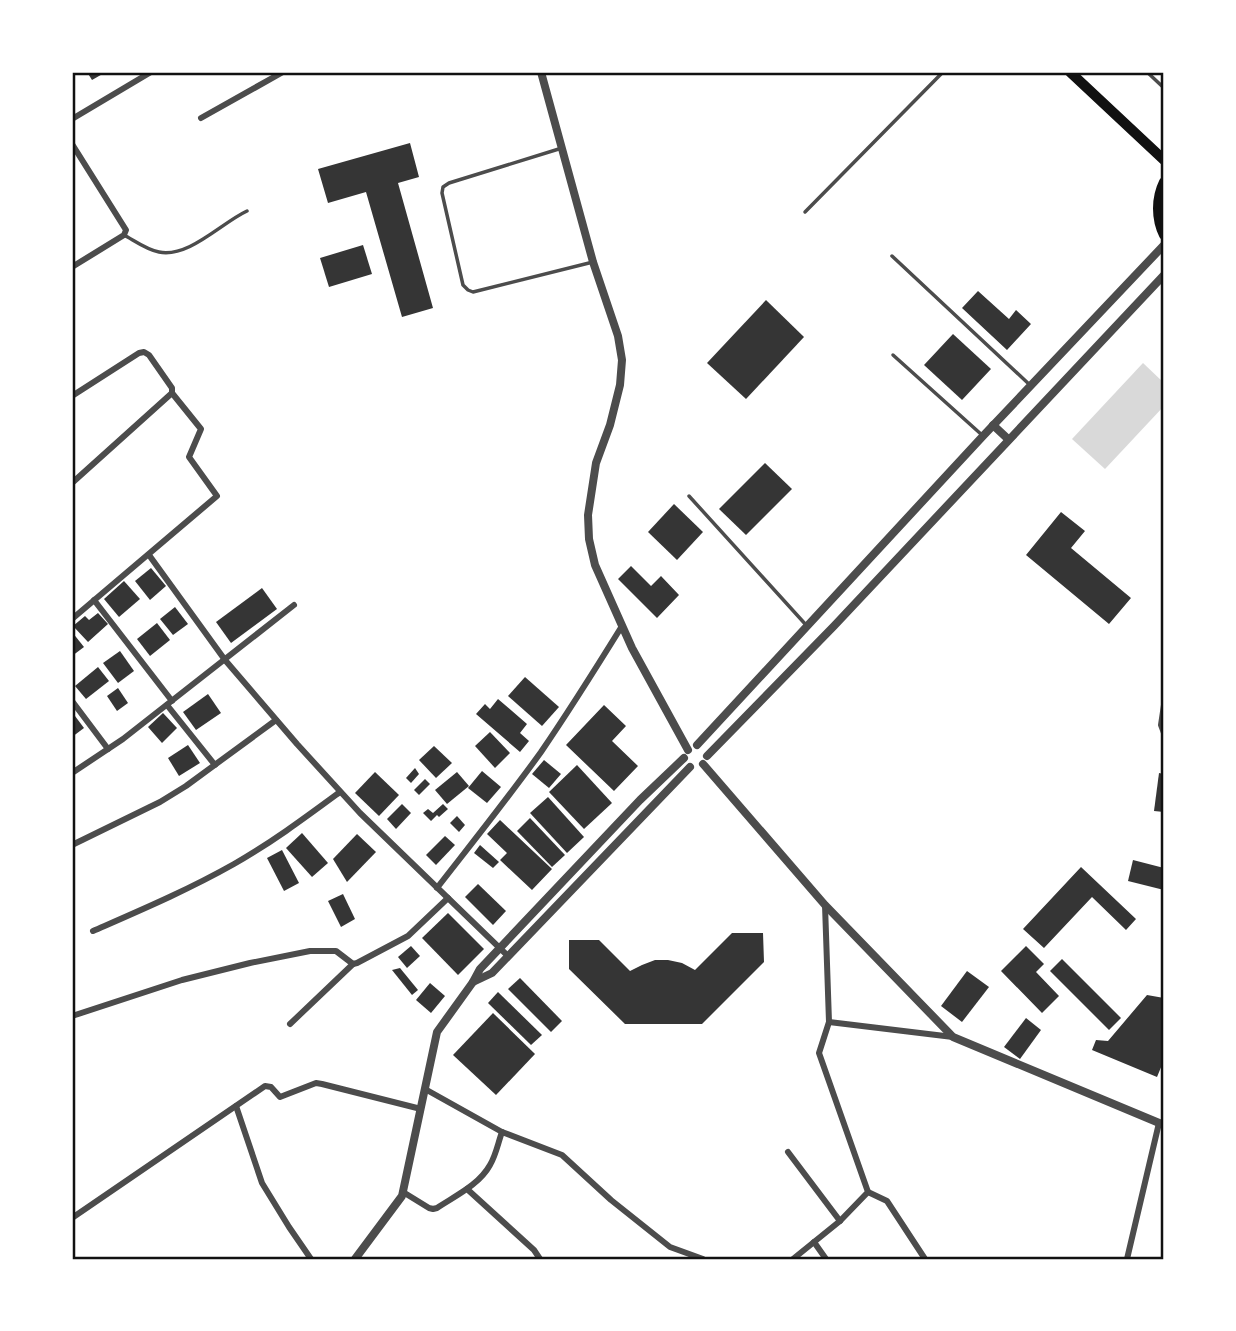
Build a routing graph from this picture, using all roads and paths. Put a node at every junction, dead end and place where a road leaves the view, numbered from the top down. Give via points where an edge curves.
1 (151, 72) edge
2 (283, 72) edge
3 (541, 72) edge
4 (943, 72) edge
5 (1070, 72) edge
6 (1147, 72) edge
7 (1164, 88) edge
8 (201, 118) dead end
9 (72, 119) edge
10 (72, 144) edge
11 (562, 148) junction
12 (1162, 153) edge
13 (1164, 182) edge
14 (247, 211) dead end
15 (804, 212) dead end
16 (124, 234) junction
17 (1164, 235) edge
18 (1164, 245) edge
19 (892, 256) dead end
20 (593, 262) junction
21 (72, 267) edge
22 (1164, 275) edge
23 (892, 355) dead end
24 (1031, 386) junction
25 (172, 393) junction
26 (72, 396) edge
27 (993, 425) junction
28 (983, 436) junction
29 (1008, 439) junction
30 (72, 483) edge
31 (689, 496) dead end
32 (149, 555) junction
33 (94, 600) junction
34 (294, 606) dead end
35 (72, 620) edge
36 (622, 626) junction
37 (807, 626) junction
38 (225, 660) junction
39 (72, 701) edge
40 (170, 703) junction
41 (1164, 705) edge
42 (276, 720) junction
43 (1164, 733) edge
44 (697, 744) junction
45 (108, 749) junction
46 (686, 754) junction
47 (705, 760) junction
48 (215, 765) junction
49 (690, 767) junction
50 (72, 773) edge
51 (340, 792) junction
52 (72, 845) edge
53 (437, 888) junction
54 (448, 898) junction
55 (825, 905) junction
56 (93, 931) dead end
57 (500, 948) junction
58 (508, 956) junction
59 (353, 964) junction
60 (473, 982) junction
61 (72, 1016) edge
62 (829, 1022) junction
63 (290, 1024) dead end
64 (953, 1037) junction
65 (425, 1089) junction
66 (236, 1107) junction
67 (421, 1109) junction
68 (1162, 1124) edge
69 (502, 1132) junction
70 (788, 1152) dead end
71 (467, 1189) junction
72 (403, 1192) junction
73 (868, 1192) junction
74 (72, 1218) edge
75 (840, 1221) junction
76 (814, 1242) junction
77 (311, 1259) edge
78 (355, 1259) edge
79 (540, 1259) edge
80 (703, 1259) edge
81 (793, 1259) edge
82 (826, 1259) edge
83 (925, 1259) edge
84 (1127, 1259) edge

1 - 9 street
2 - 8 street
3 - 11 street
4 - 15 lane
5 - 12 highway
6 - 7 lane
10 - 16 street via 124,225
11 - 20 street
11 - 20 lane via 443,187 463,285 473,292
13 - 17 highway via 1158,202
14 - 16 lane via 198,242 170,253 151,250
16 - 21 street
18 - 24 street
19 - 24 lane
20 - 36 street via 622,360 610,425 596,463 589,539 595,565
22 - 29 street
23 - 28 lane
24 - 27 street
25 - 26 street via 144,352
25 - 30 street
25 - 32 street via 201,429 189,457 217,496
27 - 28 street
27 - 29 street
28 - 37 street
29 - 47 street
31 - 37 lane
32 - 33 street
32 - 38 street
33 - 35 street
33 - 40 street
34 - 38 street
36 - 46 street
36 - 53 street via 540,753
37 - 44 street
38 - 40 street
38 - 42 street
39 - 45 street
40 - 45 street
40 - 48 street
41 - 43 street
42 - 48 street
42 - 51 street
44 - 46 street
44 - 47 street via 705,751
45 - 50 street
46 - 49 street
46 - 57 street
47 - 49 street
47 - 55 street
48 - 52 street via 160,802
49 - 58 street
51 - 53 street
51 - 56 street via 235,863
53 - 54 street
54 - 57 street
54 - 59 street via 408,936
55 - 62 street
55 - 64 street
57 - 58 street
57 - 60 street
58 - 60 street
59 - 61 street via 336,951 310,951 182,980
59 - 63 street
60 - 65 street via 437,1032
62 - 64 street
62 - 73 street via 819,1052
64 - 68 street
65 - 67 street
65 - 69 street
66 - 67 street via 265,1086 280,1097 316,1083
66 - 74 street
66 - 77 street via 262,1183
67 - 72 street
68 - 84 street
69 - 71 street via 489,1167
69 - 80 street via 562,1155 670,1247
70 - 75 street
71 - 72 street via 433,1209
71 - 79 street
72 - 78 street
73 - 75 street
73 - 83 street via 887,1201
75 - 76 street
76 - 81 street
76 - 82 street

